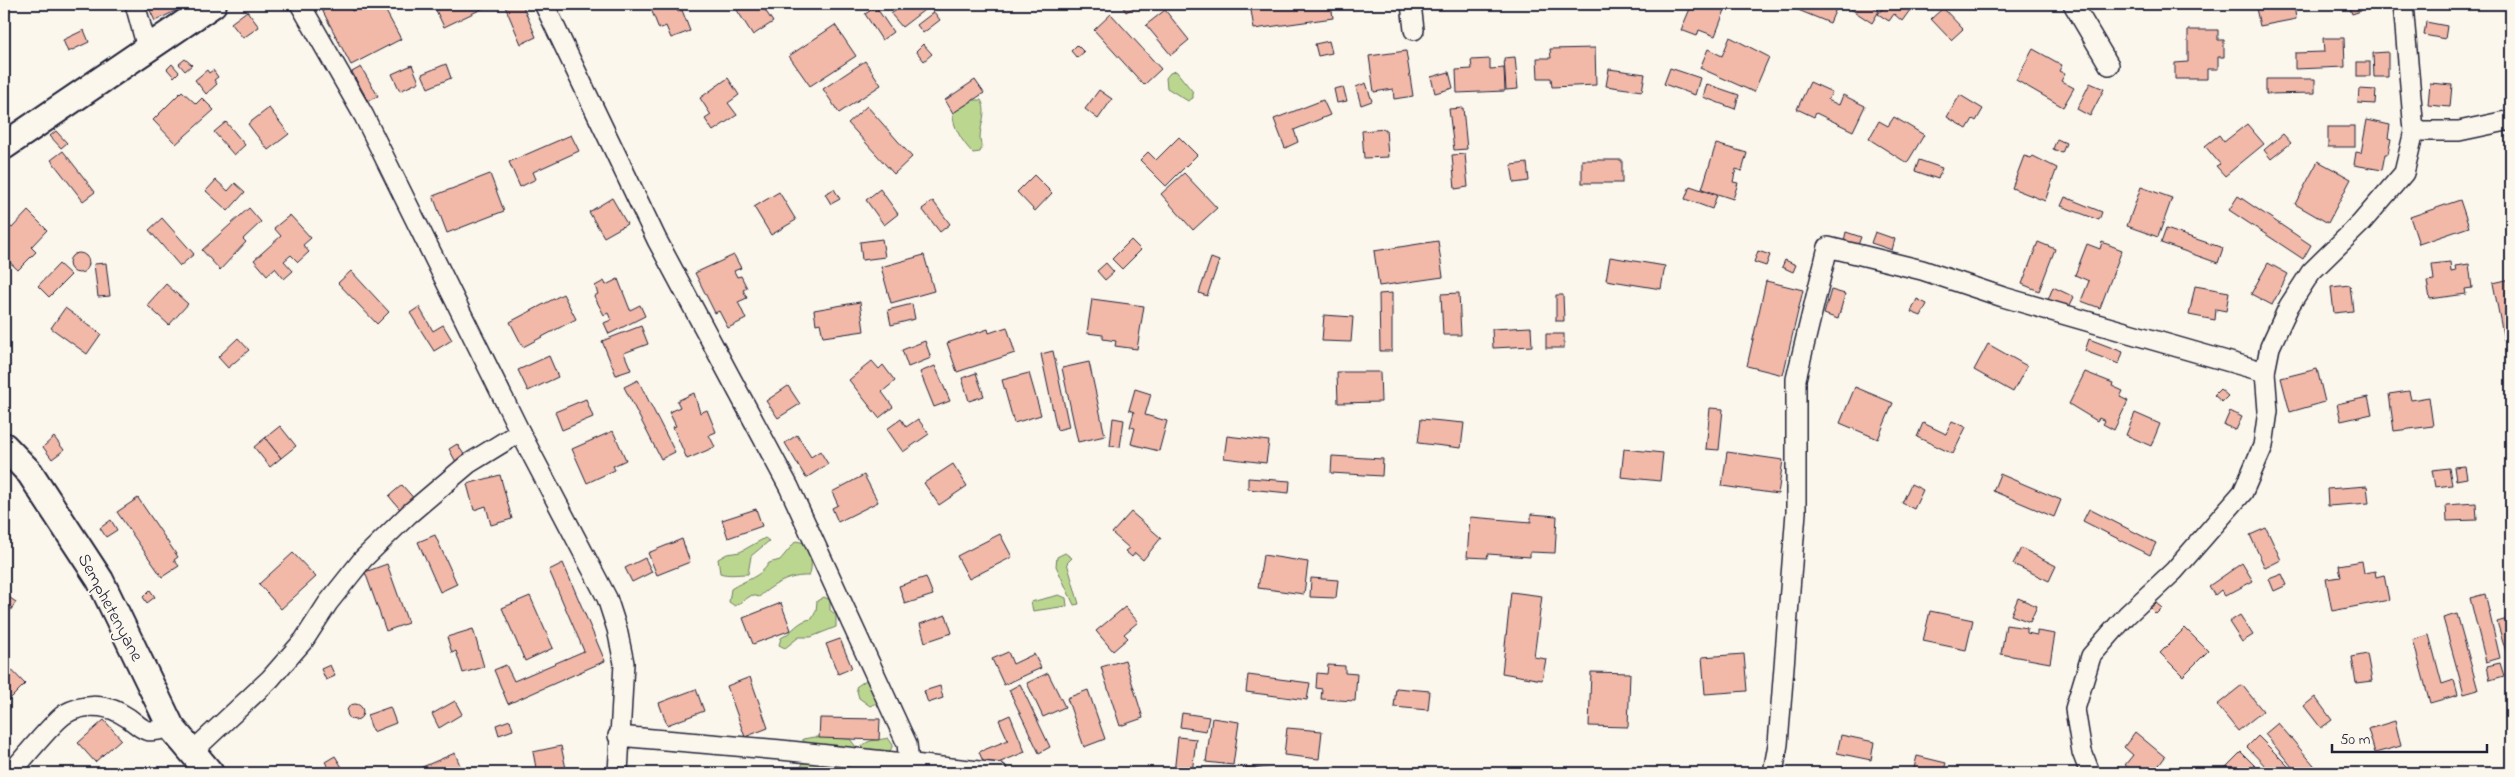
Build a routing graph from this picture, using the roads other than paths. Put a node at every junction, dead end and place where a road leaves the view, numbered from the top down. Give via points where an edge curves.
1 (135, 4) edge
2 (212, 4) edge
3 (300, 4) edge
4 (544, 4) edge
5 (1411, 4) edge
6 (2072, 4) edge
7 (2403, 4) edge
8 (1414, 30) dead end
9 (147, 48) junction
10 (2109, 65) dead end
11 (2511, 120) edge
12 (2414, 130) junction
13 (4, 146) edge
14 (2265, 372) junction
15 (520, 432) junction
16 (4, 446) edge
17 (171, 726) junction
18 (618, 736) junction
19 (193, 751) junction
20 (908, 762) junction
21 (10, 773) edge
22 (210, 773) edge
23 (618, 773) edge
24 (998, 773) edge
25 (1773, 773) edge
26 (2090, 773) edge

1 - 9 street
2 - 9 main road
3 - 15 street via 364,116
4 - 20 street via 657,240 788,487 907,744
5 - 8 street
6 - 10 street
7 - 12 street
9 - 13 main road
11 - 12 street via 2459,131
12 - 14 street via 2404,173 2368,216 2311,272 2289,306 2270,347
14 - 25 street via 2003,297 1922,270 1828,247 1796,379 1796,512
14 - 26 street via 2268,411 2263,446 2243,492 2174,571 2127,615 2091,656 2075,709 2082,752
15 - 18 street via 607,598 617,628 624,663
15 - 19 street via 468,464 409,514 363,559 304,640 270,679
16 - 17 main road, Semphetenyane via 30,473 100,580
17 - 19 main road, Semphetenyane
17 - 21 street via 154,732 140,729 120,713 89,705 64,714
18 - 20 street
18 - 23 street
19 - 22 main road, Semphetenyane
20 - 24 street

